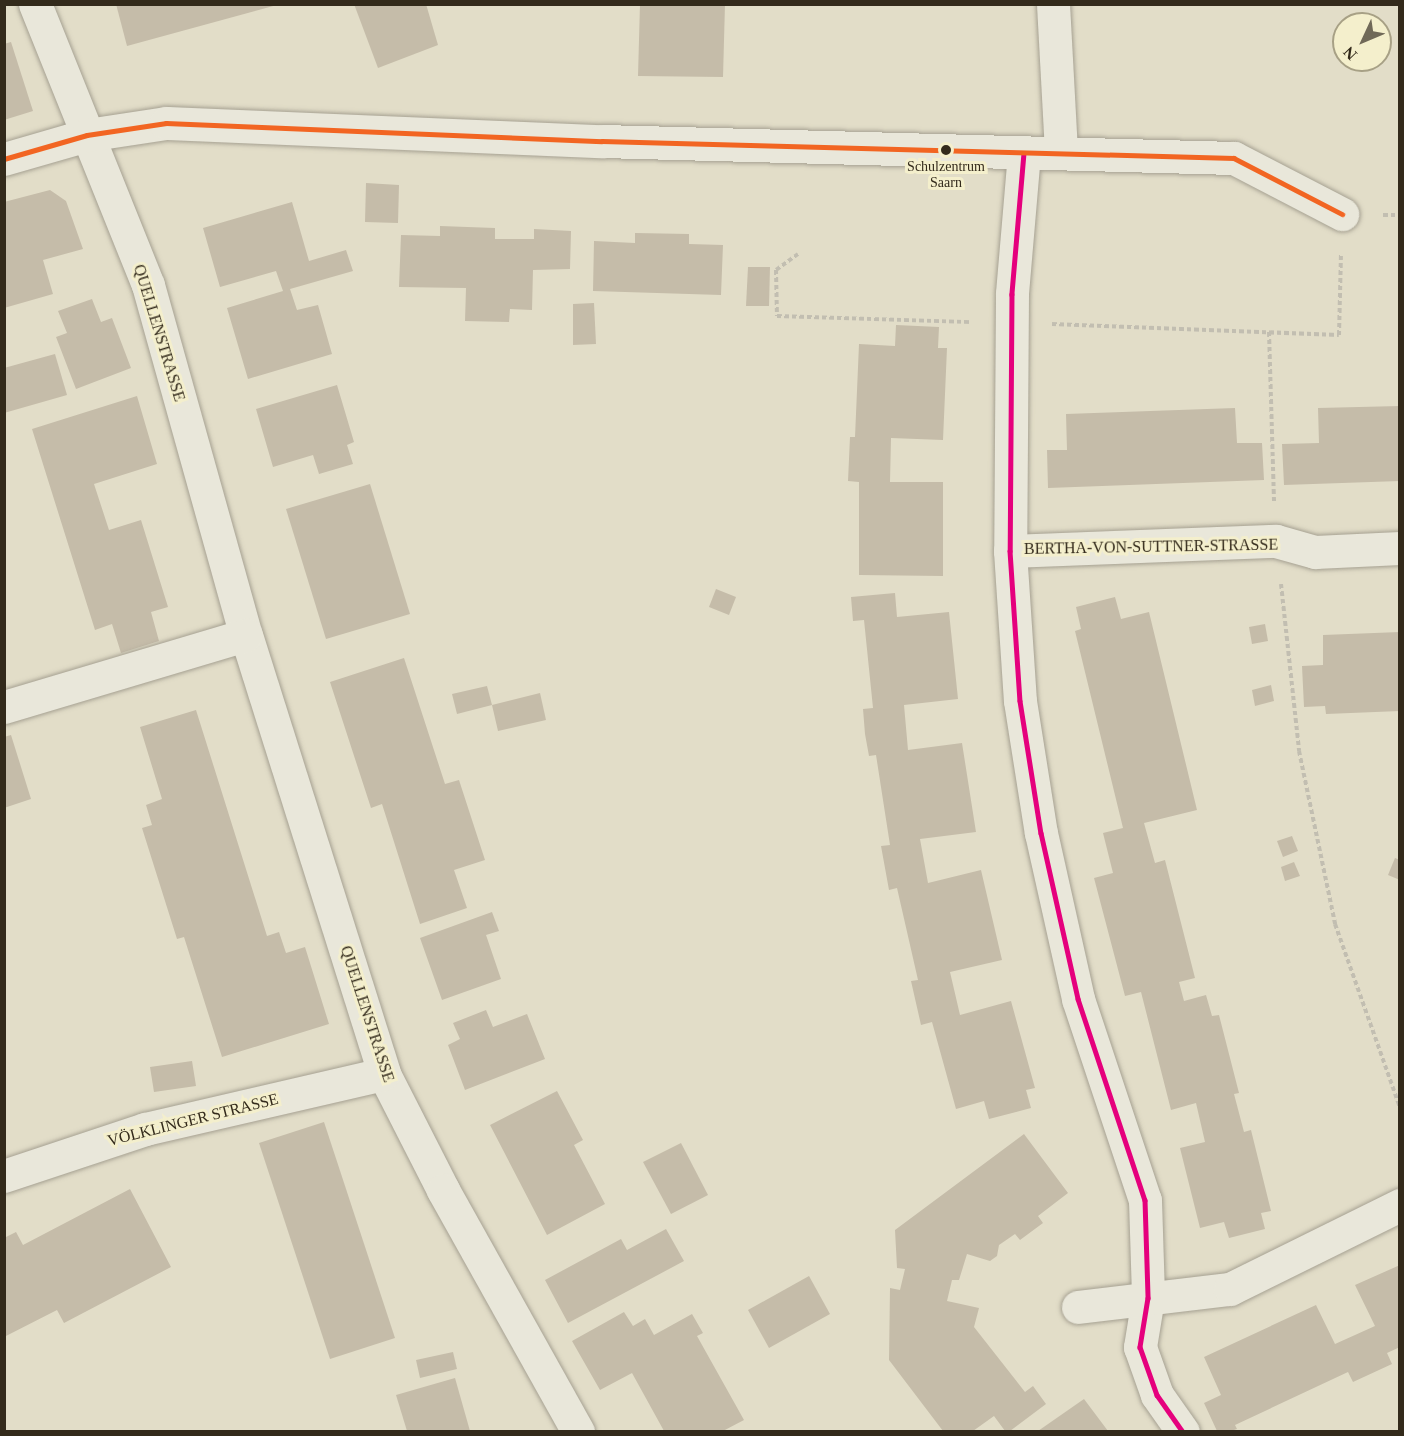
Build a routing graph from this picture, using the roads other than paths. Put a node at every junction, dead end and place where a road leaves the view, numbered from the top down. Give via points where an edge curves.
1 (35, 4) edge
2 (1053, 4) edge
3 (87, 135) junction
4 (1024, 153) junction
5 (1061, 153) junction
6 (4, 159) edge
7 (1342, 214) road end
8 (1400, 548) edge
9 (1010, 551) junction
10 (246, 635) junction
11 (4, 707) edge
12 (384, 1074) junction
13 (4, 1176) edge
14 (1400, 1205) edge
15 (1148, 1298) junction
16 (1078, 1307) dead end
17 (578, 1431) edge
18 (1183, 1431) edge

1 - 3 street, QUELLENSTRASSE
2 - 5 street
3 - 4 street via 166,123
3 - 6 street
3 - 10 street, QUELLENSTRASSE via 148,285
4 - 5 street
4 - 9 street via 1012,323
5 - 7 street via 1234,158
8 - 9 street, BERTHA-VON-SUTTNER-STRASSE via 1315,552 1276,541
9 - 15 street via 1020,701 1041,833 1078,999 1144,1200
10 - 11 street
10 - 12 street, QUELLENSTRASSE
12 - 13 street, VÖLKLINGER STRASSE via 145,1129
12 - 17 street, QUELLENSTRASSE via 443,1190
14 - 15 street via 1230,1289
15 - 16 street
15 - 18 street via 1140,1347 1157,1395

